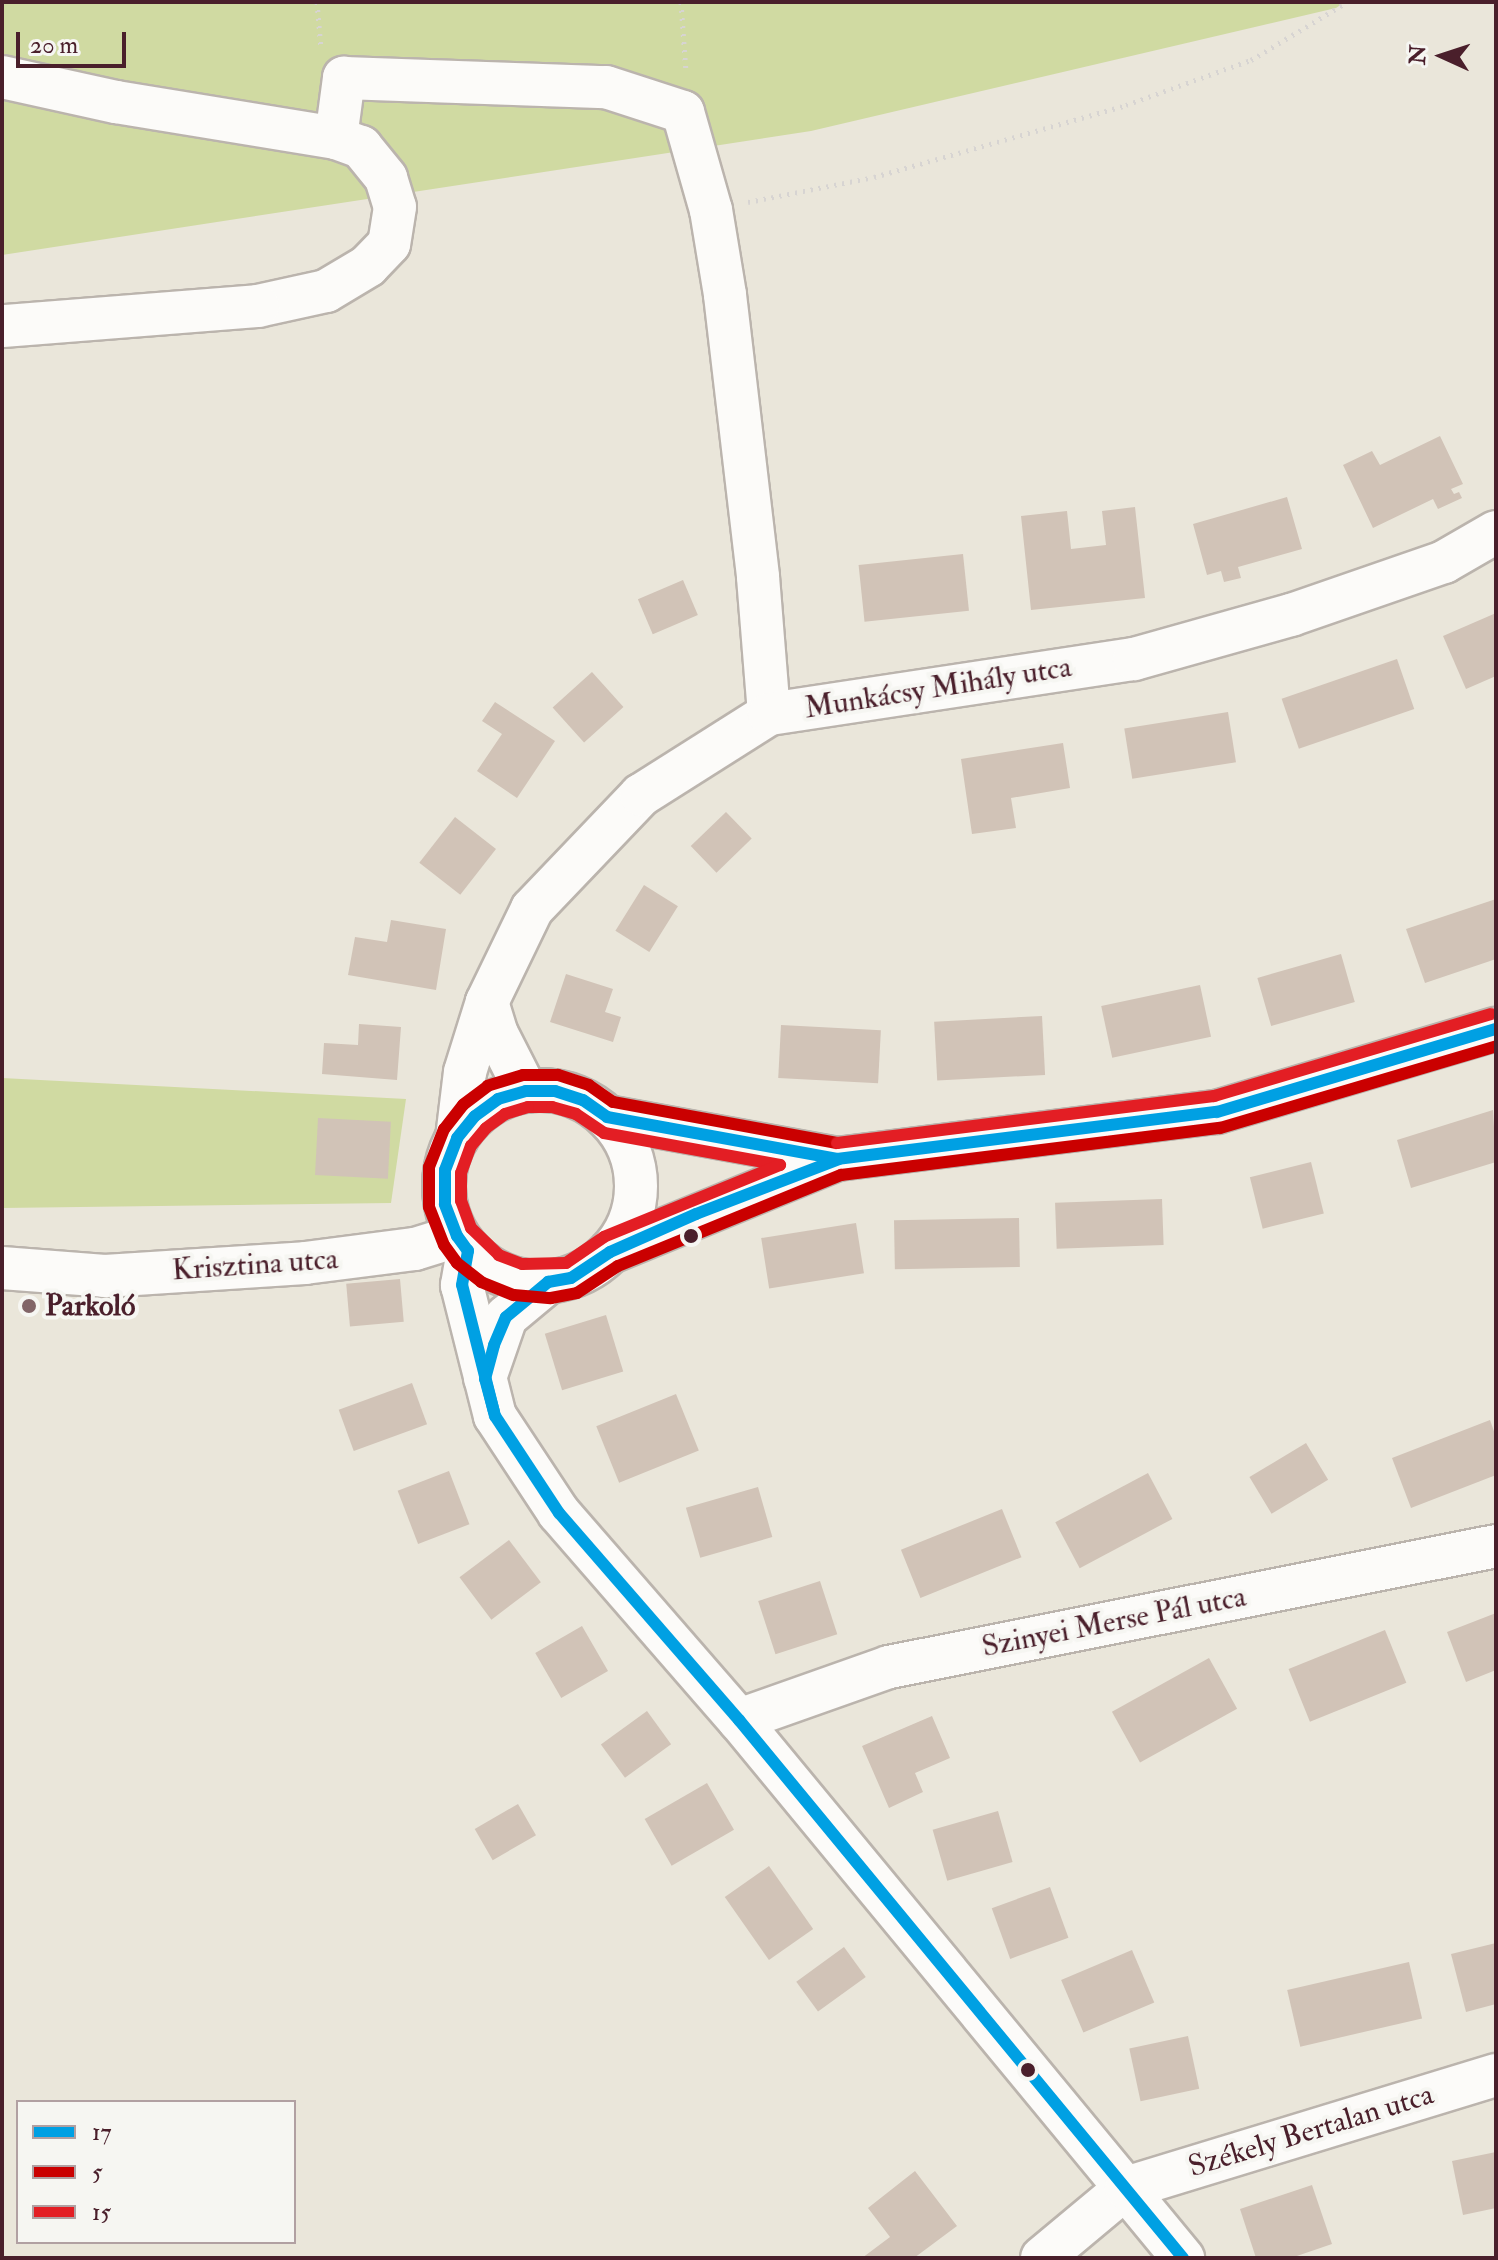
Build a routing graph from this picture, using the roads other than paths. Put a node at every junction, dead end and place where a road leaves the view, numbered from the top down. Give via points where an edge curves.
1 (2, 77) edge
2 (336, 138) junction
3 (2, 326) edge
4 (1496, 532) edge
5 (769, 714) junction
6 (487, 1002) junction
7 (1496, 1029) edge
8 (526, 1091) junction
9 (607, 1117) junction
10 (457, 1138) junction
11 (837, 1159) junction
12 (463, 1243) junction
13 (610, 1252) junction
14 (2, 1268) edge
15 (548, 1282) junction
16 (485, 1379) junction
17 (1496, 1546) edge
18 (739, 1720) junction
19 (1496, 2075) edge
20 (1126, 2188) junction
21 (1042, 2258) edge
22 (1183, 2258) edge

1 - 2 street via 116,102
2 - 3 street via 361,147 386,178 395,207 389,244 368,266 326,291 258,306
2 - 5 street via 344,78 606,87 683,112 711,210 733,358
4 - 5 street, Munkácsy Mihály utca via 1444,562 1134,659
5 - 6 street, Munkácsy Mihály utca via 641,795 532,909
6 - 8 street
6 - 10 street, Munkácsy Mihály utca via 465,1072
7 - 11 street via 1217,1112
8 - 9 street via 555,1091 583,1100
8 - 10 street via 498,1099
9 - 11 street
9 - 13 street via 620,1134 635,1173 631,1215
10 - 12 street via 445,1170 445,1204
11 - 13 street
12 - 14 street, Krisztina utca via 305,1263 105,1276
12 - 15 street via 491,1269 518,1280
12 - 16 street via 462,1285
13 - 15 street via 571,1278
15 - 16 street via 506,1317
16 - 18 street via 495,1416 559,1513
17 - 18 street, Szinyei Merse Pál utca via 889,1667
18 - 20 street
19 - 20 street, Székely Bertalan utca
20 - 21 street
20 - 22 street

